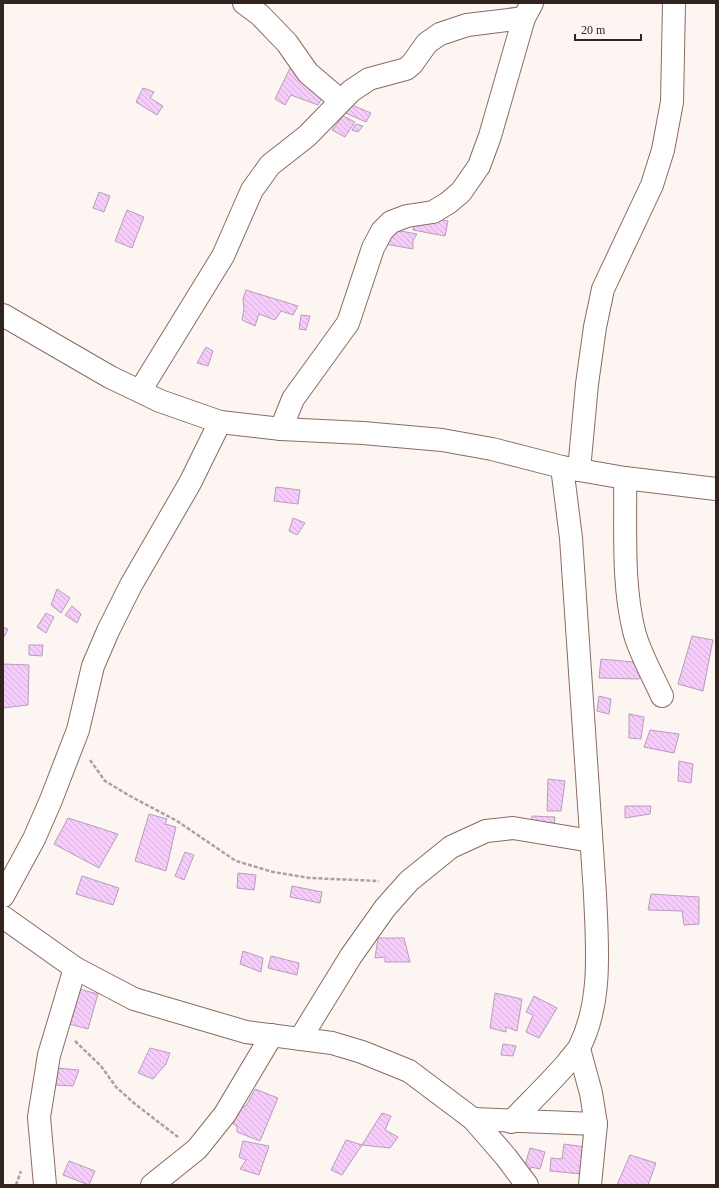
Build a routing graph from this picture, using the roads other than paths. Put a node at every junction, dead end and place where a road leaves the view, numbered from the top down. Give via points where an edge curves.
1 (244, 3) edge
2 (674, 3) edge
3 (528, 10) edge
4 (341, 101) junction
5 (3, 315) edge
6 (140, 391) junction
7 (220, 422) junction
8 (281, 429) junction
9 (571, 468) junction
10 (625, 478) junction
11 (716, 489) edge
12 (662, 696) dead end
13 (591, 842) junction
14 (3, 896) edge
15 (3, 917) edge
16 (75, 968) junction
17 (272, 1035) junction
18 (300, 1039) junction
19 (579, 1049) junction
20 (473, 1119) junction
21 (511, 1122) junction
22 (596, 1124) junction
23 (45, 1185) edge
24 (152, 1185) edge
25 (527, 1185) edge
26 (590, 1185) edge

1 - 4 street via 260,15 287,43 308,73
2 - 9 street via 672,102 663,150 652,185 604,289
3 - 4 street via 440,34 426,43 406,69 369,79 351,90
3 - 8 street via 479,166 461,192 448,203 433,212 407,216 391,222 382,231 373,248 348,323 293,399
4 - 6 street via 307,136 270,165 252,190 223,256
5 - 6 street via 110,377
6 - 7 street via 160,401
7 - 8 street
7 - 14 street via 190,483 131,585 108,631 93,666 78,730 34,839
8 - 9 street via 442,440
9 - 10 street
9 - 13 street via 571,538
10 - 11 street
10 - 12 street via 629,604 634,632
13 - 18 street via 513,828 486,831 451,847 409,881 385,908 351,956
13 - 19 street via 597,946 595,996
15 - 16 street
16 - 17 street via 134,999 246,1032
16 - 23 street via 49,1055 39,1117
17 - 18 street
17 - 24 street via 226,1114 197,1150
18 - 20 street via 332,1043 409,1071
19 - 21 street
19 - 22 street
20 - 21 street
20 - 25 street
21 - 22 street
22 - 26 street

